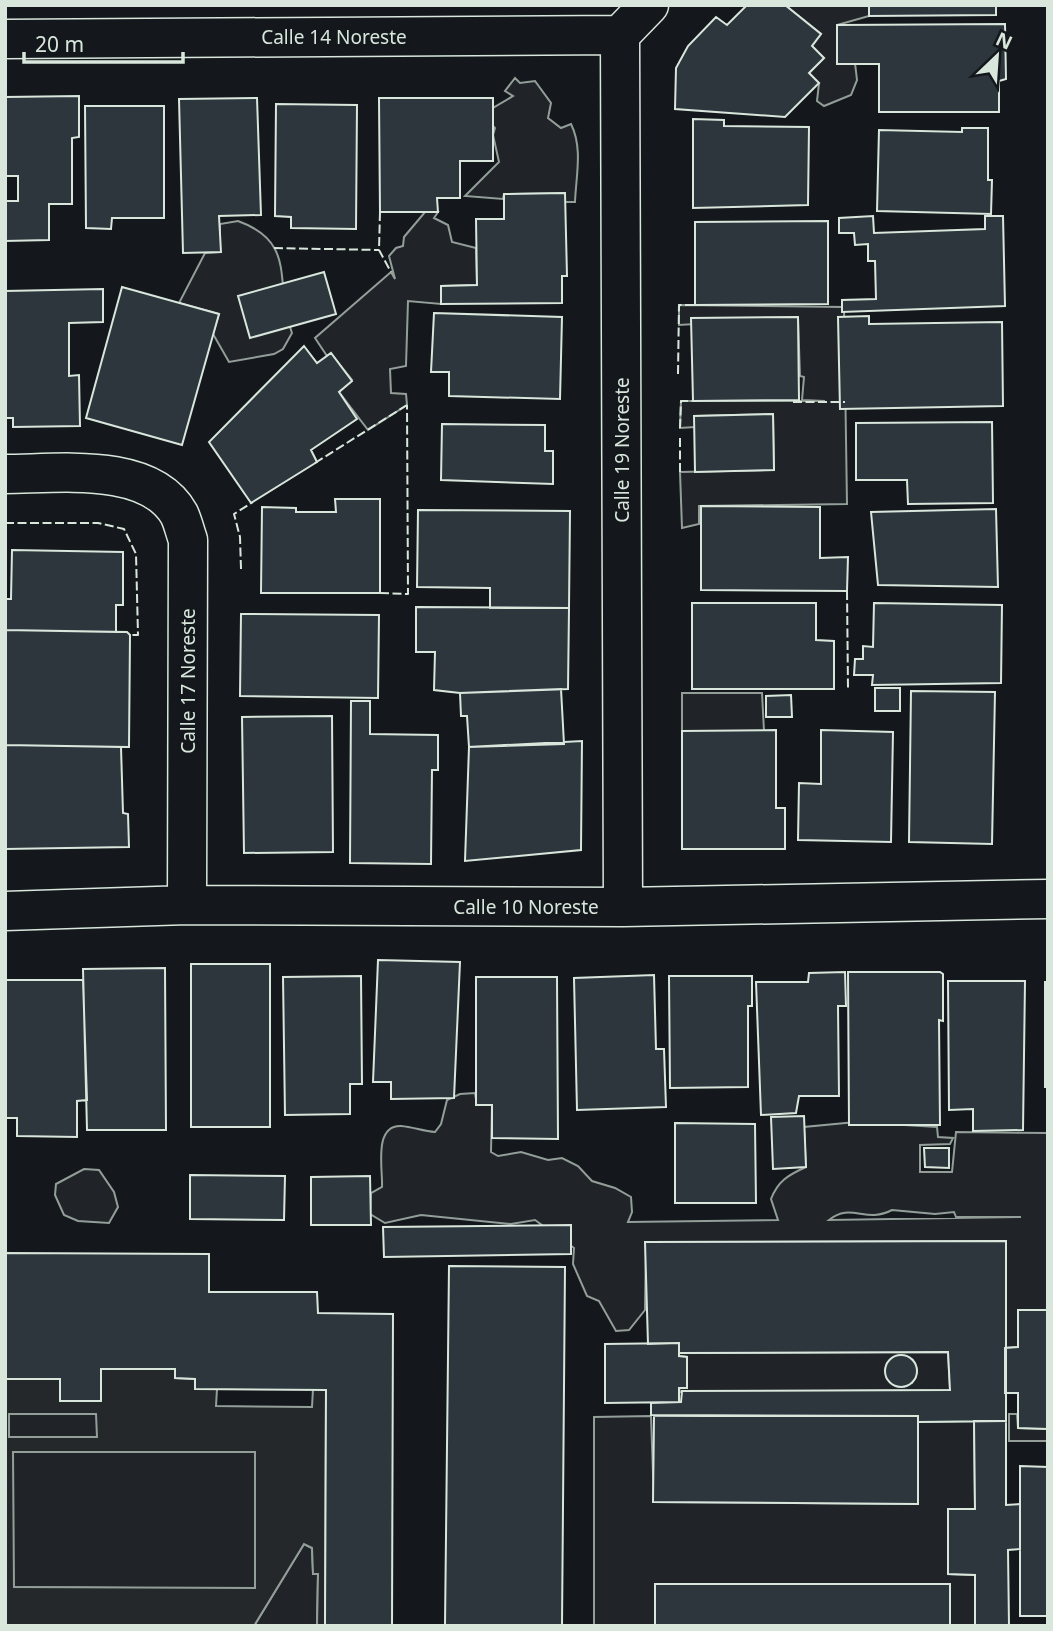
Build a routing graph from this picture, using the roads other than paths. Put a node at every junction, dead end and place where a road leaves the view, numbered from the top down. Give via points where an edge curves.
1 (649, 5) edge
2 (620, 34) junction
3 (5, 38) edge
4 (5, 474) edge
5 (1048, 900) edge
6 (187, 905) junction
7 (624, 907) junction
8 (5, 911) edge

1 - 2 street
2 - 3 street, Calle 14 Noreste
2 - 7 street, Calle 19 Noreste
4 - 6 street, Calle 17 Noreste via 107,474 137,481 166,498 179,514 188,540
5 - 7 street, Calle 10 Noreste
6 - 7 street, Calle 10 Noreste
6 - 8 street, Calle 10 Noreste

